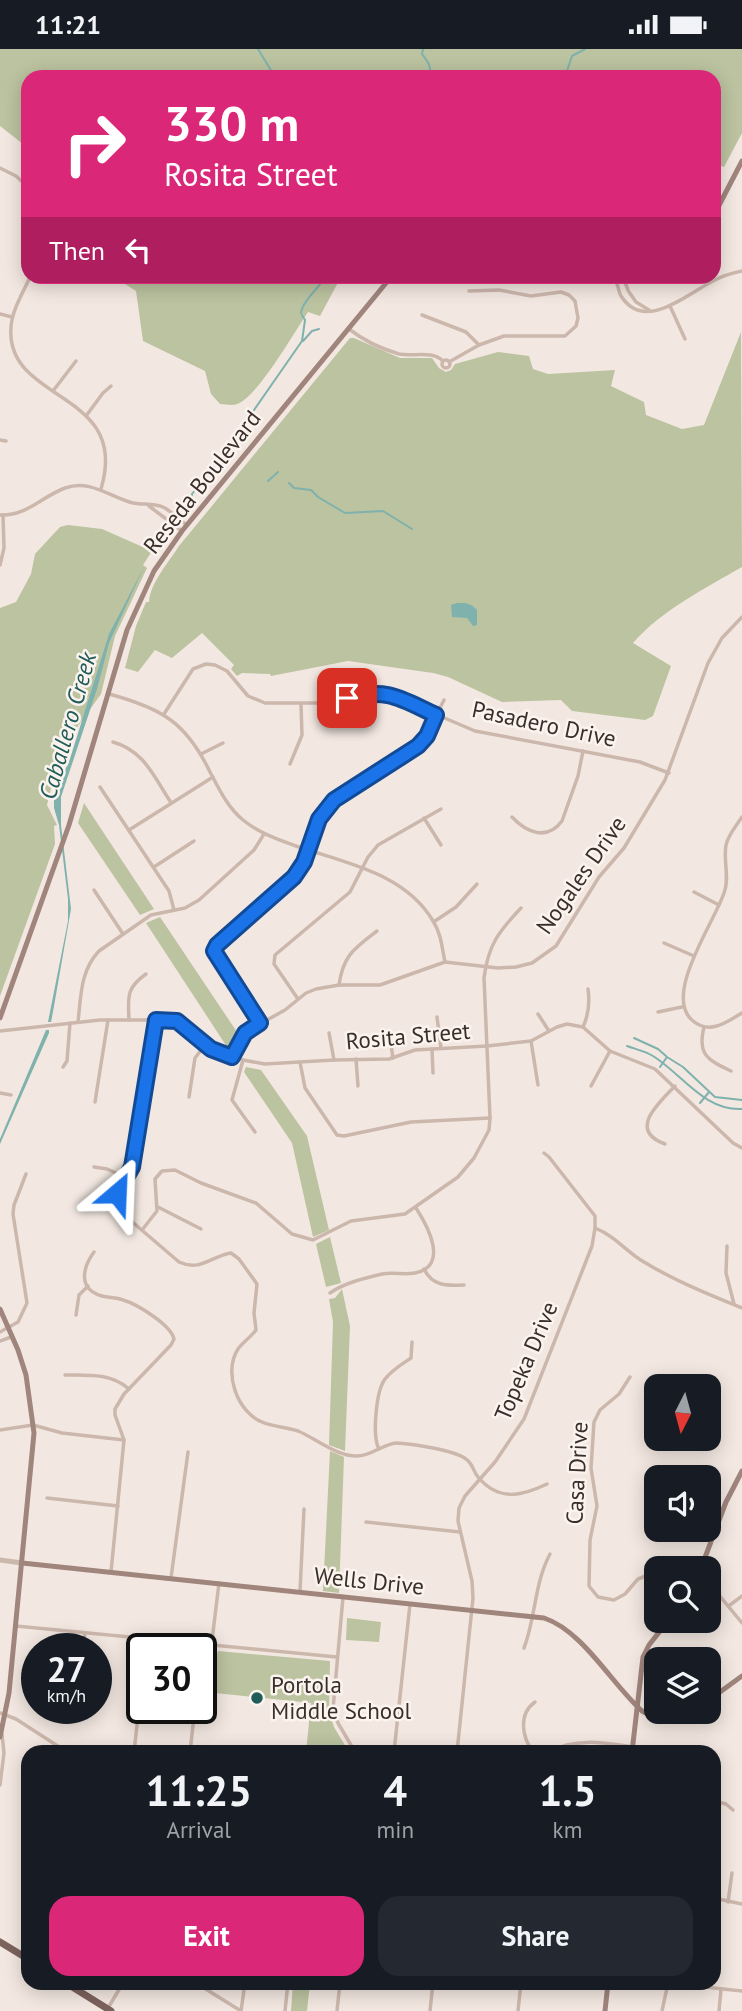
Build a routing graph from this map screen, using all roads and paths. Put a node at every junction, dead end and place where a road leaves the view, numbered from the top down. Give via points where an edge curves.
1 (742, 161) edge
2 (0, 168) edge
3 (21, 181) edge
4 (721, 202) edge
5 (742, 271) edge
6 (721, 278) edge
7 (27, 284) edge
8 (385, 284) edge
9 (617, 284) edge
10 (626, 284) edge
11 (708, 284) edge
12 (470, 291) dead end
13 (670, 306) junction
14 (649, 310) junction
15 (0, 314) edge
16 (422, 315) dead end
17 (12, 317) junction
18 (349, 329) junction
19 (685, 339) dead end
20 (479, 345) junction
21 (76, 361) dead end
22 (111, 386) dead end
23 (53, 391) junction
24 (86, 416) junction
25 (0, 440) edge
26 (6, 441) dead end
27 (101, 489) junction
28 (147, 505) junction
29 (2, 515) edge
30 (187, 525) junction
31 (182, 531) junction
32 (0, 565) edge
33 (742, 617) edge
34 (109, 694) junction
35 (444, 700) dead end
36 (302, 704) junction
37 (164, 714) junction
38 (436, 715) junction
39 (113, 742) dead end
40 (223, 743) dead end
41 (583, 751) junction
42 (201, 754) junction
43 (289, 764) dead end
44 (669, 773) junction
45 (213, 777) junction
46 (100, 787) dead end
47 (171, 802) junction
48 (441, 809) dead end
49 (512, 817) dead end
50 (742, 817) edge
51 (424, 818) junction
52 (129, 830) junction
53 (264, 835) junction
54 (194, 841) dead end
55 (442, 845) dead end
56 (309, 851) junction
57 (154, 867) junction
58 (363, 870) junction
59 (477, 884) dead end
60 (94, 890) dead end
61 (694, 892) dead end
62 (719, 905) junction
63 (522, 908) dead end
64 (174, 910) junction
65 (434, 922) junction
66 (377, 931) dead end
67 (123, 934) junction
68 (664, 943) dead end
69 (695, 956) junction
70 (445, 962) junction
71 (485, 967) junction
72 (146, 974) dead end
73 (339, 985) junction
74 (588, 989) dead end
75 (298, 999) junction
76 (682, 1006) junction
77 (658, 1012) dead end
78 (742, 1013) edge
79 (538, 1014) dead end
80 (437, 1017) dead end
81 (0, 1019) edge
82 (108, 1020) junction
83 (129, 1020) junction
84 (156, 1020) junction
85 (78, 1022) junction
86 (70, 1023) junction
87 (260, 1023) junction
88 (583, 1027) junction
89 (704, 1027) junction
90 (0, 1031) edge
91 (549, 1031) junction
92 (329, 1033) dead end
93 (389, 1033) dead end
94 (530, 1041) junction
95 (205, 1045) junction
96 (487, 1047) junction
97 (441, 1048) junction
98 (432, 1049) junction
99 (610, 1051) junction
100 (232, 1057) junction
101 (356, 1059) junction
102 (393, 1059) junction
103 (334, 1060) junction
104 (243, 1061) junction
105 (300, 1062) junction
106 (63, 1067) dead end
107 (731, 1071) dead end
108 (433, 1073) dead end
109 (538, 1085) dead end
110 (358, 1086) dead end
111 (591, 1086) dead end
112 (675, 1086) junction
113 (0, 1093) edge
114 (11, 1095) dead end
115 (189, 1097) dead end
116 (95, 1103) dead end
117 (490, 1118) junction
118 (255, 1132) dead end
119 (665, 1144) dead end
120 (742, 1148) edge
121 (544, 1153) dead end
122 (94, 1167) dead end
123 (26, 1174) dead end
124 (127, 1178) junction
125 (158, 1207) junction
126 (416, 1208) junction
127 (596, 1228) junction
128 (201, 1229) dead end
129 (142, 1230) junction
130 (726, 1246) dead end
131 (94, 1252) dead end
132 (424, 1269) junction
133 (464, 1285) dead end
134 (88, 1286) junction
135 (330, 1293) dead end
136 (734, 1304) junction
137 (742, 1308) edge
138 (0, 1309) edge
139 (76, 1315) dead end
140 (9, 1328) junction
141 (0, 1332) edge
142 (13, 1336) junction
143 (0, 1341) edge
144 (412, 1342) dead end
145 (65, 1374) dead end
146 (630, 1377) dead end
147 (129, 1389) junction
148 (33, 1425) junction
149 (0, 1430) edge
150 (124, 1440) junction
151 (379, 1449) junction
152 (188, 1452) dead end
153 (742, 1471) edge
154 (480, 1479) junction
155 (547, 1484) dead end
156 (47, 1499) dead end
157 (118, 1506) junction
158 (304, 1509) dead end
159 (366, 1522) dead end
160 (460, 1532) junction
161 (550, 1554) dead end
162 (703, 1556) edge
163 (0, 1560) edge
164 (22, 1563) junction
165 (111, 1572) junction
166 (644, 1577) edge
167 (171, 1578) junction
168 (219, 1583) junction
169 (300, 1591) junction
170 (721, 1596) edge
171 (742, 1596) edge
172 (343, 1597) junction
173 (410, 1604) junction
174 (729, 1605) junction
175 (472, 1609) junction
176 (532, 1615) junction
177 (742, 1623) edge
178 (16, 1626) junction
179 (85, 1633) edge
180 (213, 1633) edge
181 (658, 1633) edge
182 (217, 1646) edge
183 (524, 1648) dead end
184 (337, 1657) junction
185 (742, 1676) edge
186 (721, 1691) edge
187 (535, 1702) dead end
188 (637, 1706) junction
189 (644, 1711) edge
190 (3, 1714) edge
191 (137, 1724) edge
192 (193, 1724) edge
193 (1, 1734) edge
194 (55, 1745) edge
195 (135, 1745) edge
196 (191, 1745) edge
197 (351, 1745) edge
198 (395, 1745) edge
199 (458, 1745) edge
200 (528, 1745) edge
201 (568, 1745) edge
202 (605, 1745) edge
203 (632, 1745) edge
204 (0, 1782) edge
205 (721, 1803) edge
206 (733, 1810) dead end
207 (732, 1873) dead end
208 (721, 1900) edge
209 (728, 1902) junction
210 (742, 1904) edge
211 (0, 1942) edge
212 (21, 1955) edge
213 (721, 1989) edge
214 (77, 1990) edge
215 (119, 1990) edge
216 (209, 1990) edge
217 (244, 1990) edge
218 (287, 1990) edge
219 (339, 1990) edge
220 (432, 1990) edge
221 (520, 1990) edge
222 (607, 1990) edge
223 (666, 1990) edge
224 (721, 1990) edge
225 (742, 1991) edge
226 (109, 2010) edge
227 (241, 2011) edge
228 (285, 2011) edge
229 (337, 2011) edge
230 (430, 2011) edge
231 (518, 2011) edge
232 (605, 2011) edge
233 (662, 2011) edge
234 (719, 2011) edge

1 - 4 main road
2 - 3 street
5 - 6 street
7 - 17 street
8 - 18 main road, Reseda Boulevard
9 - 14 street via 631,307
10 - 14 street via 636,302
11 - 13 street
12 - 20 street via 531,296 561,292 575,301 578,309 576,326 565,335 513,335
13 - 14 street
13 - 19 street
15 - 17 street
16 - 20 street via 466,332
17 - 23 street via 11,341 17,359
18 - 20 street via 396,353 432,355 449,362
18 - 30 main road, Reseda Boulevard
21 - 23 street
22 - 24 street
23 - 24 street
24 - 27 street via 101,435 106,452
25 - 26 street
27 - 28 street
27 - 29 street via 66,488 21,513
28 - 30 street via 165,508
28 - 31 street
29 - 32 street
30 - 31 main road, Reseda Boulevard
31 - 34 main road, Reseda Boulevard via 143,592
33 - 44 street, Nogales Drive via 712,655
34 - 37 street
34 - 81 main road, Reseda Boulevard
35 - 38 street
36 - 37 street, Pasadero Drive via 256,700 241,690 227,671 206,664 189,673
36 - 38 street, Pasadero Drive via 377,692
36 - 43 street via 302,735
37 - 42 street via 192,738
38 - 41 street, Pasadero Drive via 475,731
38 - 56 street via 418,746 334,800 319,819
39 - 47 street via 139,754
40 - 42 street
41 - 44 street, Pasadero Drive
41 - 49 street via 558,827 536,833
42 - 45 street
44 - 71 street, Nogales Drive via 556,946 523,965
45 - 47 street
45 - 53 street via 233,811
46 - 52 street
47 - 52 street
48 - 51 street
50 - 62 street via 726,846 726,887
51 - 55 street
51 - 58 street via 378,845
52 - 57 street
53 - 56 street
53 - 64 street via 254,850 199,900
54 - 57 street
56 - 58 street
56 - 87 street via 294,877 214,951
57 - 64 street
58 - 65 street via 406,889
58 - 75 street via 350,892 274,956 275,965
59 - 65 street via 457,907
60 - 67 street
61 - 62 street
62 - 69 street
63 - 71 street via 495,938
64 - 67 street via 151,915
65 - 70 street
66 - 73 street via 346,958
67 - 85 street via 99,951 86,968
68 - 69 street
69 - 76 street
70 - 71 street, Nogales Drive
70 - 73 street, Nogales Drive via 380,985
71 - 96 street
72 - 83 street via 130,991
73 - 75 street, Nogales Drive via 316,989
74 - 88 street via 590,1002
75 - 87 street, Nogales Drive
76 - 77 street
76 - 89 street via 691,1020
78 - 89 street via 716,1027
79 - 91 street
80 - 97 street
82 - 83 street, Rosita Street
82 - 85 street, Rosita Street
82 - 116 street
83 - 84 street, Rosita Street
84 - 95 street, Rosita Street via 177,1021
84 - 124 street
85 - 86 street, Rosita Street
86 - 90 street, Rosita Street
86 - 106 street
87 - 100 street, Nogales Drive via 245,1033
88 - 91 street, Rosita Street via 568,1024
88 - 99 street
89 - 107 street via 702,1049 713,1063
91 - 94 street, Rosita Street
92 - 103 street
93 - 102 street
94 - 96 street, Rosita Street
94 - 109 street
95 - 100 street, Rosita Street
95 - 115 street via 195,1058
96 - 97 street, Rosita Street
96 - 117 street
97 - 98 street, Rosita Street
98 - 102 street, Rosita Street
98 - 108 street
99 - 111 street
99 - 112 street via 655,1069
100 - 104 street, Rosita Street
101 - 102 street, Rosita Street
101 - 103 street, Rosita Street
101 - 110 street
103 - 105 street, Rosita Street
104 - 105 street, Rosita Street via 265,1065
104 - 118 street via 232,1100
105 - 117 street via 305,1088 337,1135 411,1122
112 - 119 street via 656,1105 647,1123 652,1136
112 - 120 street
113 - 114 street
117 - 126 street via 484,1141 468,1166
121 - 127 street via 595,1216
122 - 124 street
123 - 140 street via 13,1214 27,1303 23,1317
124 - 129 street via 117,1193 117,1204
125 - 126 street via 155,1179 168,1170 256,1203 305,1240 321,1238 351,1221 396,1217
125 - 128 street
125 - 129 street
126 - 132 street via 434,1245 433,1257
127 - 136 street via 675,1281
127 - 154 street, Topeka Drive via 524,1419
129 - 151 street via 184,1265 201,1265 231,1253 257,1284 256,1330 237,1352 233,1372 236,1395 253,1418 299,1432 346,1454 363,1455
130 - 136 street via 726,1273
131 - 134 street via 85,1268
132 - 133 street via 437,1283
132 - 135 street via 414,1274 383,1274
134 - 139 street via 79,1295
134 - 147 street via 98,1295 129,1302 173,1335 171,1345
136 - 137 street
138 - 140 main road
140 - 141 street
140 - 142 main road
142 - 143 street
142 - 148 main road via 28,1380
144 - 151 street via 411,1358 382,1385 375,1438
145 - 147 street via 108,1377
146 - 166 street, Casa Drive via 595,1417 591,1468 597,1506 590,1540 589,1585 598,1597 614,1600
147 - 150 street via 115,1409
148 - 149 street
148 - 150 street
148 - 164 main road
150 - 157 street
151 - 154 street via 397,1443 455,1454 468,1460
152 - 167 street
153 - 162 main road
154 - 155 street via 500,1493 515,1495
154 - 160 street, Topeka Drive via 459,1508
156 - 157 street
157 - 165 street
158 - 169 street
159 - 160 street
160 - 175 street, Topeka Drive via 472,1581
161 - 176 street
163 - 164 street, Wells Drive
164 - 165 main road, Wells Drive
164 - 178 main road
165 - 167 main road, Wells Drive
167 - 168 main road, Wells Drive
168 - 169 main road, Wells Drive
168 - 180 street
169 - 172 main road, Wells Drive
170 - 174 street
171 - 174 street
172 - 173 main road, Wells Drive
172 - 184 street
173 - 175 main road, Wells Drive
173 - 198 street
174 - 177 street
175 - 176 main road, Wells Drive
175 - 199 street, Topeka Drive
176 - 183 street
176 - 188 main road, Wells Drive via 564,1627
178 - 179 street
178 - 190 main road
181 - 188 main road via 643,1657
182 - 184 street
184 - 197 street via 333,1709
185 - 186 main road
187 - 200 street via 524,1719
188 - 189 main road, Wells Drive
188 - 203 main road
190 - 193 main road
190 - 194 street
191 - 195 street
192 - 196 street
193 - 204 street
201 - 202 street
205 - 206 street
207 - 209 street
208 - 209 street
209 - 210 street
211 - 212 main road
213 - 225 street
214 - 226 main road
215 - 226 street
216 - 227 street
217 - 227 street
218 - 228 street
219 - 229 street
220 - 230 street
221 - 231 street
222 - 232 main road
223 - 233 street
224 - 234 street

